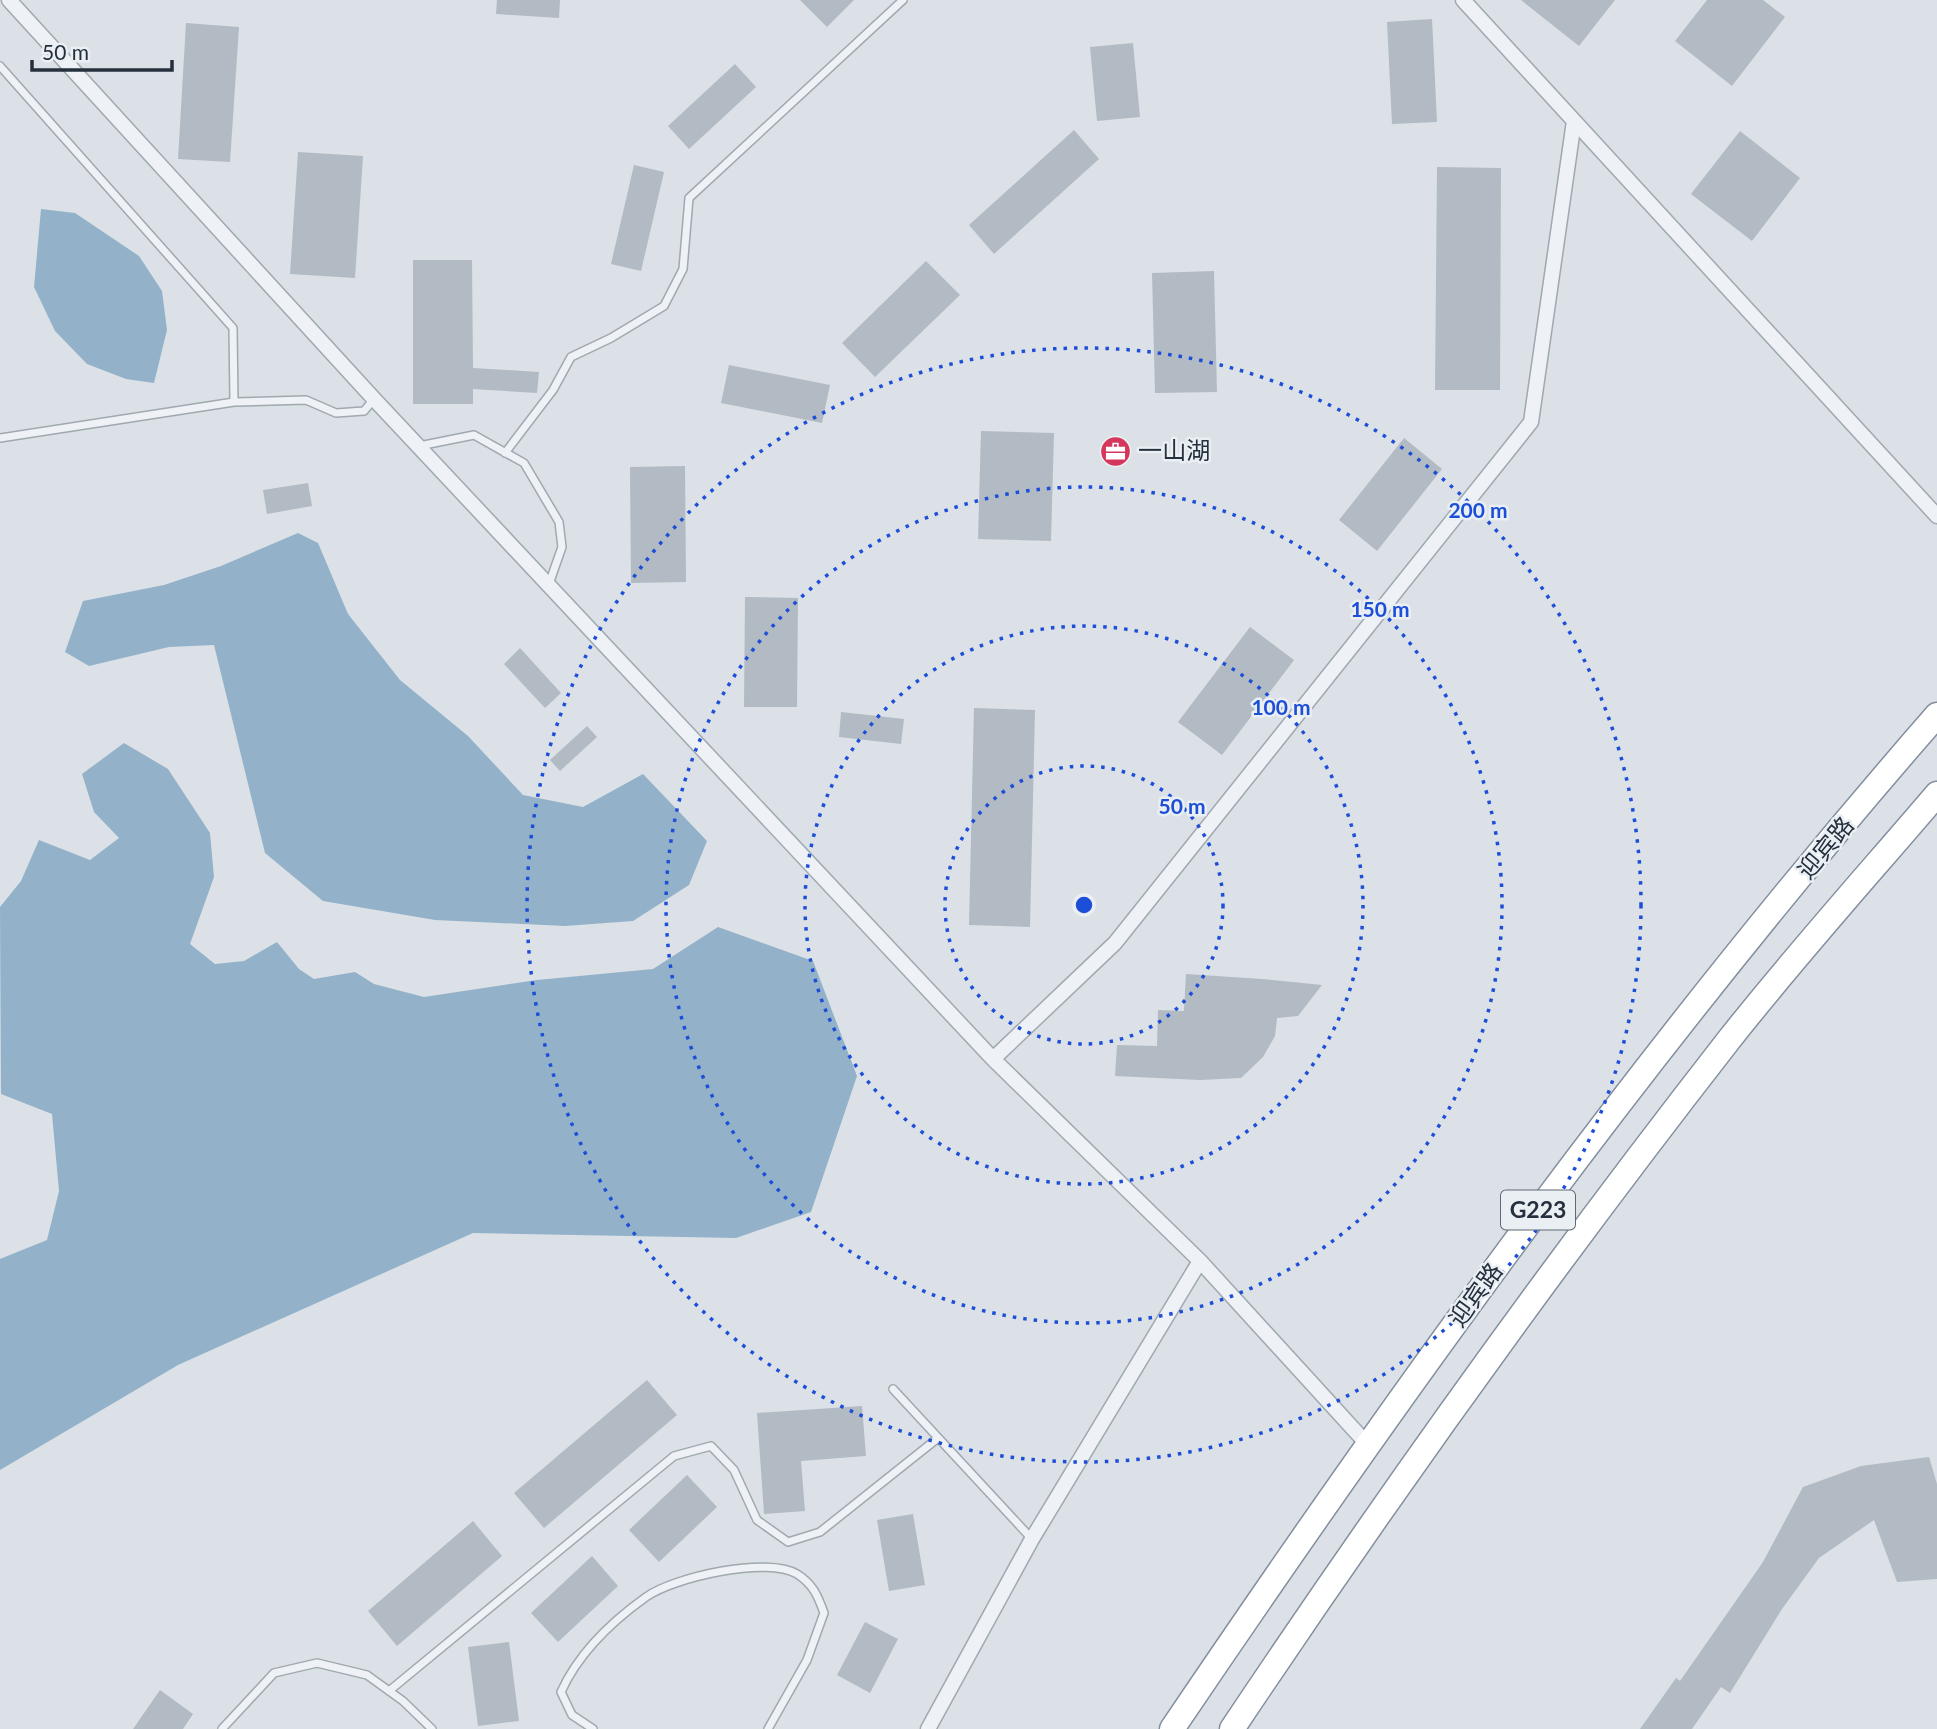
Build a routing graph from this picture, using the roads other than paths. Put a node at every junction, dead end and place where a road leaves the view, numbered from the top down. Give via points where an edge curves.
1 (9, 0) edge
2 (903, 0) edge
3 (1466, 1) edge
4 (0, 66) edge
5 (1574, 121) junction
6 (374, 399) junction
7 (234, 402) junction
8 (0, 438) edge
9 (418, 446) junction
10 (505, 453) junction
11 (1937, 516) edge
12 (548, 585) junction
13 (1937, 715) edge
14 (1937, 794) edge
15 (993, 1059) junction
16 (1200, 1261) junction
17 (893, 1389) dead end
18 (938, 1438) junction
19 (1368, 1445) junction
20 (1032, 1539) junction
21 (389, 1691) junction
22 (222, 1729) edge
23 (432, 1729) edge
24 (593, 1729) edge
25 (768, 1729) edge
26 (928, 1729) edge
27 (1172, 1729) edge
28 (1232, 1729) edge

1 - 6 street
2 - 10 lane via 689,198 683,269 664,306 571,357 553,390
3 - 5 street
4 - 7 lane via 233,328
5 - 11 street
5 - 15 street via 1531,422 1115,943
6 - 7 lane via 364,411 336,413 306,400
6 - 9 street
7 - 8 lane
9 - 10 lane via 474,435
9 - 12 street
10 - 12 lane via 524,463 559,522 562,547
12 - 15 street
13 - 19 highway, 迎宾路 / G223 via 1701,999 1522,1231
14 - 28 highway, 迎宾路 / G223 via 1730,1038 1564,1254 1338,1571
15 - 16 street
16 - 19 street
16 - 20 street
17 - 18 lane
18 - 20 lane
18 - 21 lane via 820,1532 788,1542 757,1520 734,1470 711,1446 674,1456
19 - 27 highway, 迎宾路 / G223
20 - 26 street
21 - 22 lane via 355,1672 317,1663 295,1668 274,1673
21 - 23 lane
24 - 25 lane via 572,1715 561,1692 573,1665 604,1631 649,1595 709,1575 764,1566 796,1573 816,1590 824,1613 807,1660

